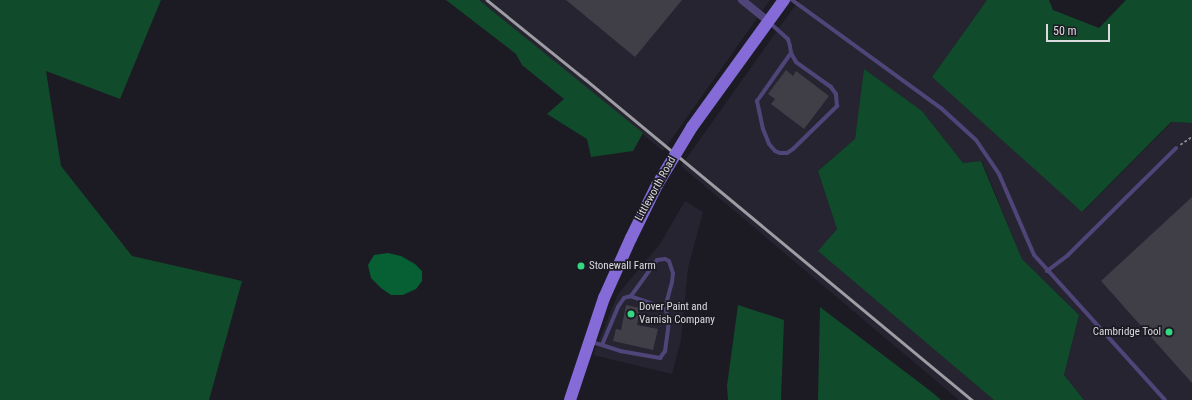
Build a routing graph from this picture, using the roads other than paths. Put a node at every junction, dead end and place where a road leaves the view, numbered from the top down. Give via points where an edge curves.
1 (742, 0) edge
2 (784, 0) edge
3 (792, 0) edge
4 (768, 21) junction
5 (791, 53) junction
6 (1176, 148) road end
7 (1047, 271) junction
8 (631, 296) junction
9 (665, 308) junction
10 (588, 341) junction
11 (602, 345) junction
12 (570, 400) edge
13 (1165, 400) edge

1 - 4 street
2 - 4 main road, Littleworth Road
3 - 7 lane via 942,109 976,140 999,174 1034,255
4 - 5 lane via 788,39
4 - 10 main road, Littleworth Road, bridge via 692,127 657,185 615,271
5 - 5 lane via 757,101 769,144 780,153 787,153 793,149 837,106 836,94 830,87 796,62
6 - 7 lane via 1068,255
7 - 13 lane
8 - 9 lane
8 - 9 lane via 657,260 665,259 669,261 673,273
8 - 11 lane via 621,300
9 - 11 lane via 668,330 665,351 660,358
10 - 11 lane
10 - 12 main road, Littleworth Road

